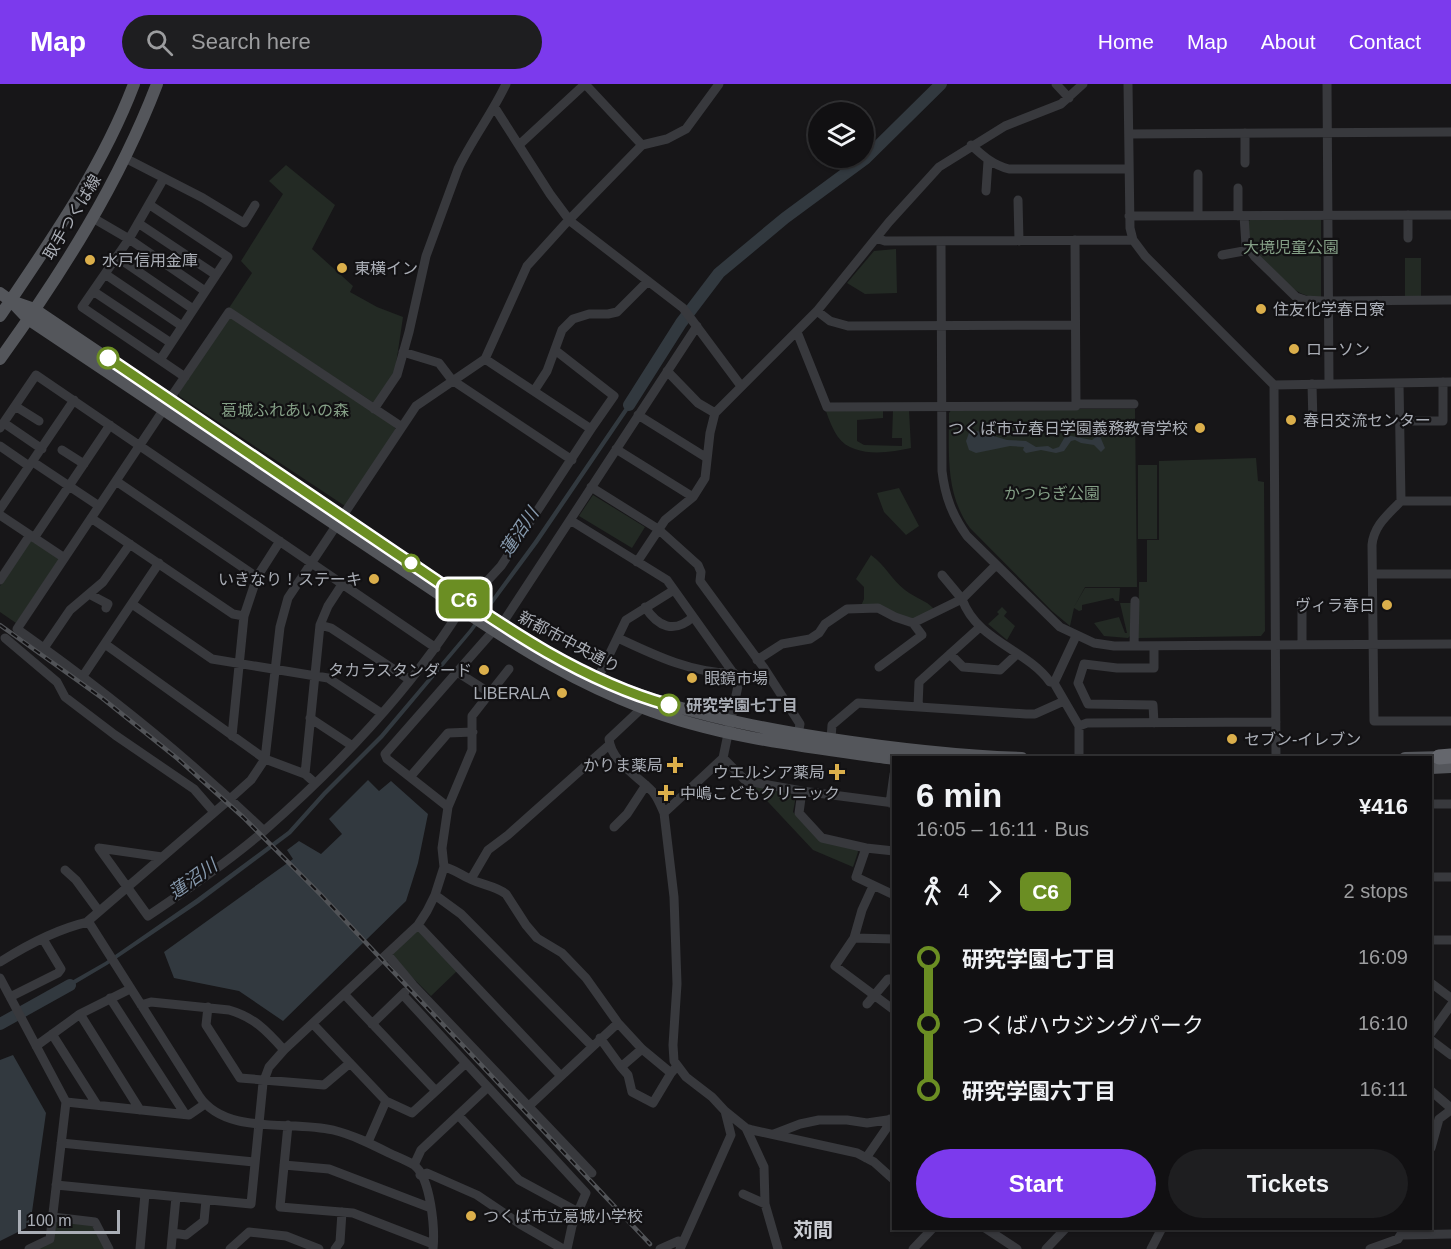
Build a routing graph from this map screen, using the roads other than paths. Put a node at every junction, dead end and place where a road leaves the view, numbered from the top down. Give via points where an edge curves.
1 (134, 84) edge
2 (157, 84) edge
3 (506, 84) edge
4 (585, 84) edge
5 (718, 84) edge
6 (1056, 84) edge
7 (1083, 84) edge
8 (1128, 84) edge
9 (1328, 84) edge
10 (1070, 98) junction
11 (495, 108) junction
12 (1328, 132) junction
13 (1451, 132) edge
14 (1245, 133) junction
15 (1129, 134) junction
16 (519, 145) junction
17 (642, 145) junction
18 (971, 145) junction
19 (125, 158) junction
20 (988, 160) junction
21 (1245, 163) dead end
22 (1128, 169) junction
23 (1198, 174) dead end
24 (164, 178) junction
25 (1238, 188) dead end
26 (986, 191) dead end
27 (1018, 200) dead end
28 (150, 205) junction
29 (255, 205) dead end
30 (1408, 215) junction
31 (1451, 215) edge
32 (1129, 216) junction
33 (1198, 216) junction
34 (1241, 216) junction
35 (1328, 216) junction
36 (93, 218) junction
37 (570, 221) junction
38 (138, 223) junction
39 (876, 238) junction
40 (1408, 238) dead end
41 (129, 239) junction
42 (1075, 240) junction
43 (1133, 240) junction
44 (1019, 241) junction
45 (941, 242) junction
46 (1249, 250) junction
47 (1221, 255) dead end
48 (117, 257) junction
49 (105, 274) junction
50 (216, 275) junction
51 (648, 280) junction
52 (93, 291) junction
53 (205, 291) junction
54 (5, 297) edge
55 (1451, 300) edge
56 (1329, 301) junction
57 (193, 309) junction
58 (817, 310) junction
59 (31, 314) junction
60 (0, 316) edge
61 (695, 323) junction
62 (1075, 325) junction
63 (182, 326) junction
64 (942, 326) junction
65 (797, 332) junction
66 (171, 343) junction
67 (555, 350) junction
68 (403, 352) junction
69 (0, 359) edge
70 (485, 359) junction
71 (160, 360) junction
72 (667, 370) junction
73 (185, 377) junction
74 (452, 380) junction
75 (1447, 382) edge
76 (1399, 383) junction
77 (1312, 384) junction
78 (1329, 384) junction
79 (1274, 385) junction
80 (741, 386) junction
81 (534, 391) junction
82 (74, 400) junction
83 (1076, 404) junction
84 (1134, 404) dead end
85 (167, 405) junction
86 (15, 406) junction
87 (942, 406) junction
88 (374, 409) junction
89 (716, 413) junction
90 (638, 415) junction
91 (39, 421) dead end
92 (1400, 421) junction
93 (1313, 424) dead end
94 (110, 425) junction
95 (2, 426) edge
96 (402, 427) junction
97 (591, 429) junction
98 (0, 446) edge
99 (139, 446) junction
100 (42, 449) junction
101 (616, 449) junction
102 (62, 450) dead end
103 (707, 458) junction
104 (572, 460) junction
105 (31, 464) junction
106 (84, 464) junction
107 (116, 480) junction
108 (69, 486) junction
109 (591, 487) junction
110 (693, 497) junction
111 (1401, 501) junction
112 (1451, 501) edge
113 (99, 506) junction
114 (0, 509) edge
115 (0, 515) edge
116 (91, 518) junction
117 (570, 520) junction
118 (339, 521) junction
119 (658, 529) junction
120 (32, 537) junction
121 (280, 541) junction
122 (130, 544) junction
123 (63, 557) junction
124 (311, 562) junction
125 (637, 562) junction
126 (159, 563) junction
127 (996, 565) junction
128 (1373, 574) junction
129 (1451, 574) edge
130 (942, 575) dead end
131 (257, 577) junction
132 (0, 580) edge
133 (343, 583) junction
134 (675, 590) junction
135 (89, 594) junction
136 (962, 599) junction
137 (1302, 601) dead end
138 (1135, 602) dead end
139 (132, 604) junction
140 (645, 607) junction
141 (106, 608) dead end
142 (468, 608) junction
143 (244, 616) junction
144 (693, 617) junction
145 (913, 623) junction
146 (320, 625) junction
147 (494, 625) junction
148 (980, 627) junction
149 (17, 629) junction
150 (1076, 636) junction
151 (618, 638) junction
152 (3, 639) edge
153 (105, 644) junction
154 (1275, 644) junction
155 (1302, 644) junction
156 (1373, 644) junction
157 (1451, 644) edge
158 (1154, 645) junction
159 (1134, 646) junction
160 (44, 648) junction
161 (436, 648) junction
162 (950, 654) junction
163 (1017, 654) junction
164 (757, 660) junction
165 (239, 663) junction
166 (879, 667) dead end
167 (275, 669) junction
168 (509, 669) dead end
169 (457, 672) junction
170 (734, 674) junction
171 (83, 676) junction
172 (315, 676) junction
173 (598, 678) junction
174 (410, 680) junction
175 (1054, 683) junction
176 (490, 693) junction
177 (1064, 701) junction
178 (918, 706) junction
179 (642, 708) junction
180 (381, 713) junction
181 (310, 718) junction
182 (1451, 721) edge
183 (1276, 722) junction
184 (1154, 723) junction
185 (1079, 726) junction
186 (729, 727) junction
187 (473, 732) junction
188 (798, 734) junction
189 (232, 736) junction
190 (831, 739) junction
191 (351, 745) junction
192 (609, 745) junction
193 (990, 756) edge
194 (1079, 756) edge
195 (1276, 756) edge
196 (723, 758) junction
197 (265, 759) junction
198 (892, 759) edge
199 (305, 774) junction
200 (410, 777) junction
201 (315, 783) junction
202 (646, 785) junction
203 (801, 791) junction
204 (231, 798) junction
205 (892, 803) edge
206 (1432, 804) edge
207 (1451, 804) edge
208 (448, 807) junction
209 (214, 812) junction
210 (664, 813) junction
211 (614, 827) dead end
212 (264, 831) junction
213 (866, 848) junction
214 (892, 851) edge
215 (162, 857) junction
216 (444, 867) junction
217 (65, 870) dead end
218 (1432, 877) edge
219 (1451, 877) edge
220 (471, 879) junction
221 (873, 886) junction
222 (126, 887) junction
223 (892, 894) edge
224 (435, 895) junction
225 (98, 910) junction
226 (88, 922) junction
227 (418, 925) junction
228 (854, 938) junction
229 (43, 939) junction
230 (892, 939) edge
231 (1432, 940) edge
232 (1451, 940) edge
233 (387, 954) junction
234 (0, 962) edge
235 (0, 978) edge
236 (892, 979) edge
237 (413, 984) junction
238 (1432, 984) edge
239 (130, 989) junction
240 (345, 995) junction
241 (403, 995) junction
242 (874, 996) junction
243 (110, 998) junction
244 (1451, 998) edge
245 (12, 1000) junction
246 (867, 1004) dead end
247 (141, 1005) junction
248 (1451, 1005) edge
249 (208, 1007) junction
250 (892, 1009) edge
251 (80, 1014) junction
252 (618, 1023) junction
253 (313, 1024) junction
254 (372, 1024) junction
255 (1432, 1032) edge
256 (52, 1034) junction
257 (600, 1038) junction
258 (1432, 1041) edge
259 (36, 1046) junction
260 (592, 1046) junction
261 (642, 1049) junction
262 (284, 1050) junction
263 (1451, 1055) edge
264 (350, 1063) junction
265 (466, 1063) junction
266 (621, 1067) junction
267 (674, 1069) junction
268 (560, 1076) junction
269 (264, 1080) junction
270 (488, 1087) junction
271 (436, 1091) junction
272 (1432, 1092) edge
273 (386, 1101) junction
274 (66, 1102) junction
275 (205, 1104) junction
276 (97, 1105) junction
277 (529, 1106) junction
278 (1451, 1109) edge
279 (140, 1110) junction
280 (725, 1111) junction
281 (185, 1114) junction
282 (459, 1115) junction
283 (892, 1119) edge
284 (258, 1123) junction
285 (288, 1125) junction
286 (746, 1128) junction
287 (774, 1134) junction
288 (368, 1142) junction
289 (61, 1143) junction
290 (1432, 1144) edge
291 (866, 1158) junction
292 (254, 1162) junction
293 (284, 1165) junction
294 (414, 1165) junction
295 (592, 1173) dead end
296 (420, 1175) junction
297 (892, 1178) edge
298 (56, 1185) junction
299 (145, 1194) junction
300 (743, 1194) dead end
301 (176, 1197) junction
302 (206, 1200) junction
303 (765, 1204) junction
304 (431, 1208) junction
305 (342, 1212) junction
306 (578, 1212) junction
307 (53, 1217) junction
308 (931, 1230) edge
309 (1063, 1230) edge
310 (1161, 1230) edge
311 (998, 1232) edge
312 (172, 1233) junction
313 (1401, 1234) edge
314 (1451, 1234) edge
315 (682, 1246) edge
316 (433, 1247) edge
317 (29, 1249) edge
318 (109, 1249) edge
319 (140, 1249) edge
320 (171, 1249) edge
321 (230, 1249) edge
322 (319, 1249) edge
323 (335, 1249) edge
324 (565, 1249) edge
325 (660, 1249) edge
326 (778, 1249) edge
327 (913, 1249) edge
328 (1017, 1249) edge
329 (1046, 1249) edge
330 (1151, 1249) edge
331 (1370, 1249) edge
332 (1394, 1249) edge

1 - 54 main road, 取手つくば線 via 96,167 50,242
2 - 19 main road, 取手つくば線
3 - 11 street
4 - 16 street
4 - 17 street
5 - 17 street via 686,129
6 - 10 street
7 - 10 street
8 - 15 street
9 - 12 street
10 - 18 street
11 - 16 street
11 - 68 street via 458,169 426,256
12 - 13 street
12 - 14 street
12 - 35 street
14 - 15 street
14 - 21 street
15 - 22 street
16 - 37 street
17 - 37 street
18 - 20 street
18 - 39 street via 939,166
19 - 24 street
19 - 36 main road, 取手つくば線
20 - 22 street via 1009,169
20 - 26 street
22 - 32 street
23 - 33 street
24 - 28 street
24 - 29 street via 244,223
25 - 34 street
27 - 44 street
28 - 38 street
28 - 50 street via 228,257
30 - 31 street
30 - 35 street
30 - 40 street
32 - 33 street
32 - 43 street
33 - 34 street
34 - 35 street
34 - 46 street
35 - 56 street
36 - 41 street
36 - 59 main road, 取手つくば線
37 - 51 street
37 - 70 street via 527,266
38 - 41 street
38 - 50 street
39 - 45 street
39 - 58 street
41 - 48 street
41 - 53 street
42 - 43 street
42 - 44 street
42 - 62 street
43 - 79 street
44 - 45 street
45 - 64 street
46 - 47 street
46 - 56 street via 1296,297
48 - 49 street
48 - 57 street
49 - 52 street
49 - 63 street
50 - 53 street
51 - 61 street
51 - 67 street via 617,312 573,319 562,330
52 - 66 street
52 - 71 street via 82,307
53 - 57 street
54 - 59 main road, 新都市中央通り
54 - 60 main road, 取手つくば線
55 - 56 street
56 - 78 street
57 - 63 street
58 - 64 street via 830,321 848,326
58 - 65 street
59 - 69 main road, 取手つくば線
59 - 85 main road, 新都市中央通り
61 - 72 street
61 - 80 street
62 - 64 street
62 - 83 street
63 - 66 street
64 - 87 street
65 - 80 street
65 - 87 street via 827,407
66 - 71 street
67 - 81 street
67 - 97 street via 614,396
68 - 74 street via 439,363
68 - 88 street via 397,375
70 - 74 street
70 - 81 street
71 - 73 street
72 - 89 street via 698,403
72 - 90 street
73 - 85 street
73 - 88 street via 229,312
74 - 96 street via 416,406
74 - 104 street
75 - 76 street
75 - 92 street via 1443,421
76 - 78 street
76 - 92 street
77 - 78 street
77 - 79 street
77 - 93 street
79 - 154 street
80 - 89 street
81 - 97 street
82 - 86 street via 36,375
82 - 94 street
82 - 100 street
83 - 84 street
83 - 87 street
85 - 99 street
85 - 118 main road, 新都市中央通り
86 - 91 street
86 - 95 street
87 - 127 street via 942,471 951,511 967,536
88 - 96 street
89 - 103 street
90 - 101 street
90 - 103 street
92 - 111 street
94 - 99 street
94 - 106 street
95 - 100 street
96 - 118 street
97 - 104 street
98 - 105 street
99 - 107 street
99 - 121 street
100 - 105 street
101 - 109 street
101 - 110 street
102 - 106 street
103 - 110 street via 705,478
104 - 142 street
105 - 108 street
105 - 114 street
106 - 108 street
107 - 113 street
107 - 131 street
108 - 113 street
108 - 120 street
109 - 117 street
109 - 119 street
110 - 119 street
111 - 112 street
111 - 128 street via 1375,530
113 - 116 street
115 - 120 street
116 - 122 street
116 - 123 street
117 - 125 street
117 - 147 street
118 - 124 street
118 - 142 main road, 新都市中央通り
119 - 125 street
119 - 164 street via 698,565 700,580
120 - 123 street
120 - 132 street
121 - 124 street
121 - 131 street
122 - 126 street
122 - 135 street via 109,576
123 - 149 street
124 - 133 street
124 - 167 street via 285,608
125 - 134 street via 667,580
126 - 139 street
126 - 143 street via 233,614
127 - 136 street
127 - 150 street via 1052,620
128 - 129 street
128 - 156 street
130 - 136 street
131 - 143 street
133 - 146 street
133 - 161 street
134 - 140 street
134 - 144 street
135 - 141 street via 108,604
135 - 160 street via 70,610
136 - 145 street
136 - 148 street
137 - 155 street
138 - 159 street
139 - 153 street
139 - 165 street via 212,659
140 - 144 street via 665,626 680,626
140 - 151 street via 626,620
142 - 147 main road, 新都市中央通り
142 - 161 street
143 - 165 street
144 - 170 street
145 - 164 street via 878,608 847,609 810,639 782,644
145 - 166 street via 922,635
146 - 172 street
146 - 174 street via 331,627
147 - 169 street
147 - 173 main road, 新都市中央通り
147 - 179 main road, 新都市中央通り via 531,654
148 - 162 street
148 - 163 street
149 - 152 street
149 - 160 street
150 - 159 street via 1104,645
150 - 175 street
151 - 170 street via 668,661
151 - 173 street
152 - 209 street via 57,682 64,697 194,789
153 - 171 street
153 - 189 street
154 - 155 street
154 - 158 street
154 - 183 street
155 - 156 street
156 - 157 street
156 - 182 street via 1374,721
158 - 159 street
158 - 184 street via 1154,668 1084,664 1078,683 1088,704 1153,705
160 - 171 street
161 - 174 street
162 - 163 street via 963,667 1000,670
162 - 178 street via 919,682
163 - 175 street
164 - 188 street via 800,723
165 - 167 street
165 - 189 street
167 - 172 street
167 - 197 street
168 - 176 street
169 - 176 street
169 - 200 street via 385,754
170 - 186 street via 739,681
171 - 204 street
172 - 180 street via 328,678
172 - 181 street
173 - 186 main road, 新都市中央通り
174 - 180 street
175 - 177 street
176 - 187 street via 472,716
177 - 178 street via 1035,714
177 - 185 street
178 - 190 street via 858,703 832,725
179 - 186 main road, 新都市中央通り
179 - 192 street via 609,739
180 - 191 street
181 - 191 street
181 - 199 street
183 - 184 street
183 - 195 street
184 - 185 street
185 - 194 street
186 - 188 main road, 新都市中央通り
186 - 196 street
186 - 198 main road, 新都市中央通り via 813,748
187 - 200 street via 448,733
187 - 208 street via 472,750
188 - 190 main road, 新都市中央通り
189 - 197 street
190 - 193 main road, 新都市中央通り
191 - 201 street
192 - 202 street via 619,761
192 - 220 street via 488,850
196 - 203 street via 746,781
196 - 210 street
197 - 199 street
197 - 204 street via 251,780
199 - 201 street
200 - 208 street
201 - 212 street
202 - 210 street
202 - 211 street
203 - 205 street
203 - 213 street via 799,813 822,838
204 - 209 street
204 - 212 street
206 - 207 street
208 - 216 street via 442,848
209 - 215 street
210 - 267 street via 674,897
212 - 222 street via 148,916
213 - 214 street
213 - 221 street via 856,877
215 - 222 street
215 - 222 street via 99,848
216 - 220 street
216 - 224 street
217 - 225 street
218 - 219 street
220 - 252 street via 506,894 537,938 562,953 586,978
221 - 223 street
221 - 228 street via 861,910
222 - 225 street
224 - 227 street
224 - 260 street via 461,914
225 - 226 street
226 - 229 street
226 - 239 street
227 - 233 street
227 - 268 street
228 - 230 street
228 - 242 street via 835,966
229 - 234 street
229 - 245 street via 61,969
231 - 232 street
233 - 237 street
233 - 240 street
235 - 245 street
236 - 242 street
237 - 241 street
237 - 277 street
238 - 244 street
239 - 243 street
239 - 247 street
240 - 253 street
240 - 254 street
241 - 254 street
241 - 265 street
242 - 246 street
242 - 250 street
243 - 251 street
243 - 281 street
245 - 259 street
247 - 249 street via 151,1002
247 - 275 street
248 - 255 street
249 - 262 street via 250,1018
249 - 269 street via 206,1025 240,1078
251 - 256 street
251 - 279 street
252 - 257 street
252 - 261 street
253 - 262 street
253 - 264 street
254 - 271 street
256 - 259 street
256 - 276 street
257 - 260 street
257 - 266 street
258 - 263 street
259 - 274 street
260 - 268 street
261 - 266 street
261 - 267 street
262 - 269 street via 269,1067
264 - 269 street via 324,1086
264 - 273 street
265 - 270 street
265 - 271 street
266 - 267 street via 628,1075 632,1092 653,1103
267 - 280 street
268 - 277 street
269 - 284 street
270 - 282 street
270 - 306 street via 586,1193
271 - 273 street via 412,1113
272 - 278 street
273 - 288 street
274 - 276 street
274 - 289 street
275 - 281 street
275 - 284 street via 230,1120
276 - 279 street
277 - 295 street
278 - 290 street via 1439,1119
279 - 281 street
280 - 286 street
280 - 315 street via 731,1135
282 - 294 street via 421,1150
282 - 306 street via 519,1180
283 - 287 street via 867,1123 819,1120
283 - 291 street
284 - 285 street
284 - 292 street
285 - 288 street via 332,1130
285 - 293 street
286 - 287 street
286 - 303 street via 764,1167
287 - 291 street
288 - 294 street
289 - 292 street
289 - 298 street
291 - 297 street
292 - 302 street via 250,1204
293 - 304 street via 328,1169
293 - 305 street via 280,1207
294 - 296 street
296 - 304 street
296 - 324 street via 427,1173 477,1195
298 - 299 street
298 - 307 street
299 - 301 street
299 - 319 street
300 - 303 street
301 - 302 street
301 - 312 street
302 - 312 street via 204,1221 186,1234
303 - 326 street
304 - 316 street
305 - 316 street via 353,1213
305 - 323 street via 340,1242
306 - 324 street
307 - 317 street via 50,1239
307 - 318 street via 95,1222
308 - 327 street
309 - 329 street
310 - 330 street
311 - 328 street
312 - 320 street
313 - 314 street
313 - 331 street
313 - 332 street
315 - 325 street via 678,1241
321 - 322 street via 249,1232 285,1236

